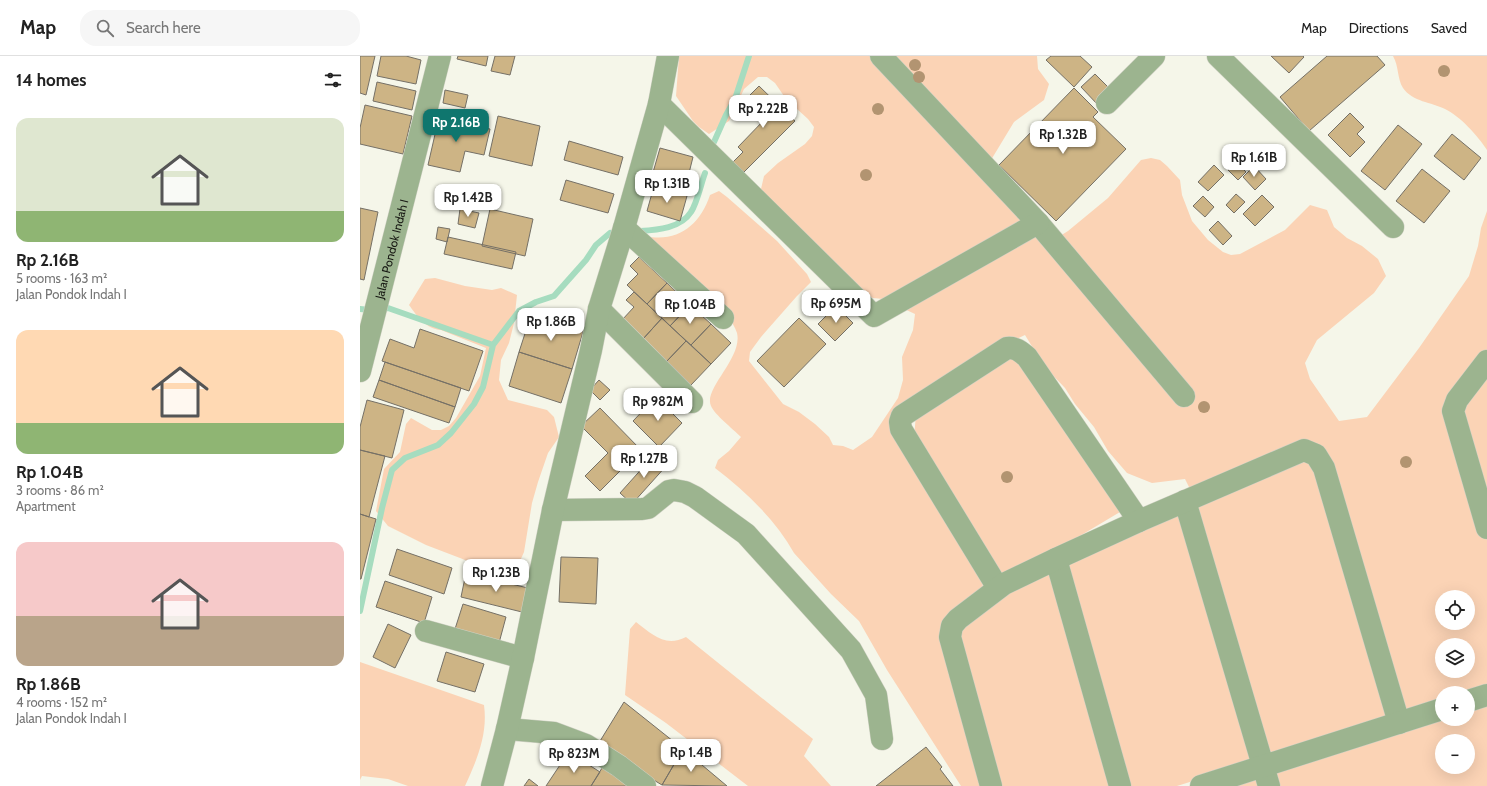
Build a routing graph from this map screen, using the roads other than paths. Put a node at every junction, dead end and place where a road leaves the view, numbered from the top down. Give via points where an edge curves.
1 (440, 56) edge
2 (668, 56) edge
3 (881, 56) edge
4 (1154, 56) edge
5 (1218, 56) edge
6 (1107, 103) dead end
7 (658, 104) junction
8 (1038, 223) junction
9 (1393, 227) dead end
10 (624, 228) junction
11 (599, 309) junction
12 (723, 318) dead end
13 (1487, 361) edge
14 (360, 371) edge
15 (1184, 396) dead end
16 (692, 402) dead end
17 (1185, 501) junction
18 (553, 510) junction
19 (1139, 521) junction
20 (1487, 528) edge
21 (1056, 559) junction
22 (998, 588) junction
23 (426, 631) dead end
24 (523, 658) junction
25 (1487, 695) edge
26 (1475, 699) edge
27 (1435, 711) edge
28 (1399, 723) junction
29 (507, 729) junction
30 (882, 738) dead end
31 (1266, 776) edge
32 (492, 786) edge
33 (645, 786) edge
34 (991, 786) edge
35 (1120, 786) edge
36 (1201, 786) edge

1 - 14 street, Jalan Pondok Indah I
2 - 7 street
3 - 8 street
4 - 6 street
5 - 9 street
7 - 8 street via 874,316
7 - 10 street
8 - 15 street
10 - 11 street
10 - 12 street
11 - 16 street
11 - 18 street
13 - 20 street via 1457,400 1453,411
17 - 19 street
17 - 28 street via 1304,450 1316,455 1324,468
17 - 31 street
18 - 24 street
18 - 30 street via 642,509 648,508 669,491 674,490 695,497 746,534 851,650 876,695
19 - 21 street
19 - 22 street via 1027,357 1012,347 1007,348 902,416 900,422 901,429
21 - 22 street
21 - 35 street
22 - 34 street via 958,619 952,626 950,637
23 - 24 street
24 - 29 street
25 - 26 street
27 - 28 street
28 - 31 street
29 - 32 street
29 - 33 street via 554,733 586,745
31 - 36 street

